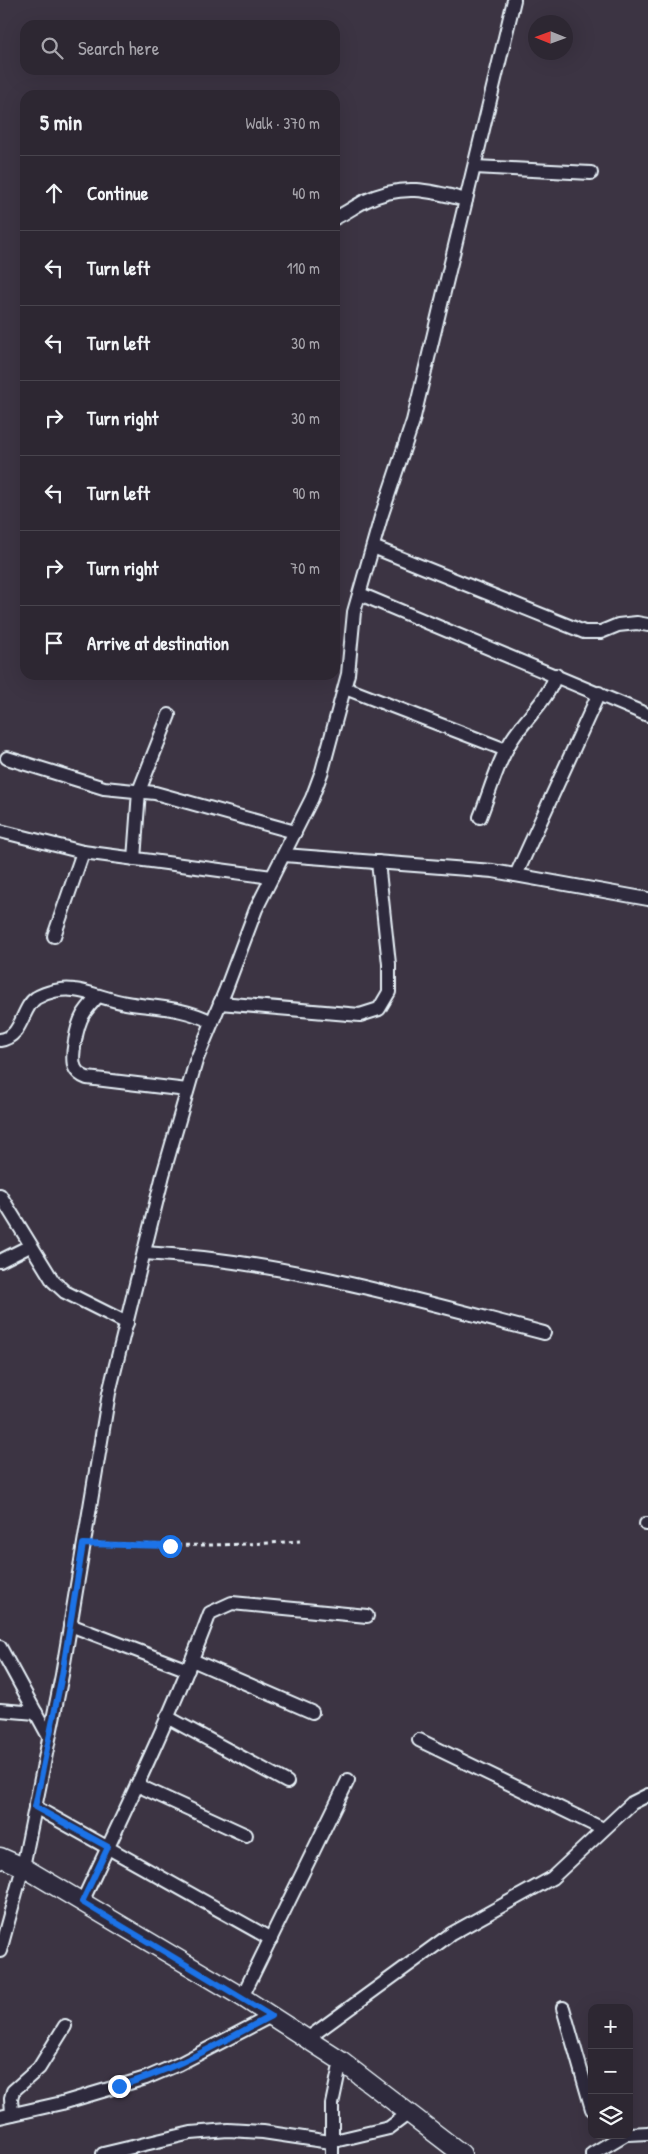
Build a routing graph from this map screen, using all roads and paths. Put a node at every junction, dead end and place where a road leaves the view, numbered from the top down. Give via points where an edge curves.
1 (514, 0) edge
2 (475, 167) junction
3 (591, 173) dead end
4 (466, 200) junction
5 (340, 215) edge
6 (372, 547) junction
7 (360, 594) junction
8 (648, 625) edge
9 (556, 675) junction
10 (345, 688) junction
11 (599, 693) junction
12 (169, 715) dead end
13 (648, 715) edge
14 (506, 750) junction
15 (7, 758) dead end
16 (139, 791) junction
17 (480, 817) dead end
18 (0, 831) edge
19 (295, 832) junction
20 (83, 852) junction
21 (284, 855) junction
22 (134, 859) junction
23 (378, 862) junction
24 (516, 875) junction
25 (272, 877) junction
26 (648, 899) edge
27 (54, 936) dead end
28 (98, 996) junction
29 (220, 1003) junction
30 (212, 1022) junction
31 (0, 1040) edge
32 (187, 1090) junction
33 (0, 1195) edge
34 (30, 1246) junction
35 (144, 1253) junction
36 (0, 1261) edge
37 (126, 1323) junction
38 (544, 1333) dead end
39 (300, 1541) dead end
40 (83, 1544) junction
41 (367, 1616) dead end
42 (70, 1625) junction
43 (0, 1647) edge
44 (190, 1665) junction
45 (0, 1710) edge
46 (312, 1712) dead end
47 (36, 1713) junction
48 (167, 1717) junction
49 (49, 1737) junction
50 (419, 1740) dead end
51 (348, 1780) dead end
52 (287, 1782) dead end
53 (137, 1785) junction
54 (648, 1796) edge
55 (35, 1807) junction
56 (603, 1829) junction
57 (246, 1835) dead end
58 (108, 1847) junction
59 (0, 1857) edge
60 (23, 1867) junction
61 (82, 1902) junction
62 (271, 1939) junction
63 (0, 1951) edge
64 (242, 1997) junction
65 (562, 2008) dead end
66 (271, 2016) junction
67 (65, 2026) dead end
68 (307, 2039) junction
69 (340, 2061) junction
70 (588, 2096) edge
71 (409, 2113) junction
72 (6, 2115) edge
73 (648, 2133) edge
74 (633, 2134) edge
75 (614, 2139) edge
76 (598, 2145) edge
77 (331, 2148) edge
78 (103, 2154) edge
79 (462, 2154) edge

1 - 2 street
2 - 3 street
2 - 4 street
4 - 5 street via 427,190 406,189 382,193
4 - 6 street via 413,421
6 - 7 street
6 - 8 street via 584,632 601,632 618,625
7 - 9 street
7 - 10 street via 354,612
9 - 11 street
9 - 14 street via 543,702
10 - 14 street
10 - 19 street via 319,780
11 - 13 street
11 - 24 street
12 - 16 street
14 - 17 street
15 - 16 street via 104,788
16 - 19 street via 207,806
16 - 22 street
18 - 20 street
19 - 21 street
20 - 22 street
20 - 27 street
21 - 23 street
21 - 25 street
22 - 25 street
23 - 24 street
23 - 29 street via 389,964 389,992 379,1009 360,1015
24 - 26 street
25 - 29 street via 256,909
28 - 30 street via 178,1009
28 - 31 street via 62,990 38,997 16,1032
28 - 32 street via 78,1026 73,1054 74,1068 80,1075
29 - 30 street
30 - 32 street
32 - 35 street
33 - 34 street
34 - 36 street
34 - 37 street via 53,1281 66,1292
35 - 37 street
35 - 38 street via 215,1259 299,1272
37 - 40 street via 109,1394
39 - 40 path via 238,1546
40 - 42 street
41 - 44 street via 232,1603 210,1613
42 - 44 street
42 - 49 street
43 - 47 street
44 - 46 street
44 - 48 street
45 - 47 street
47 - 49 street
48 - 52 street
48 - 53 street
49 - 55 street
50 - 56 street
51 - 62 street
53 - 57 street
53 - 58 street
54 - 56 street via 632,1803
55 - 58 street
55 - 60 street
56 - 68 street via 552,1878 451,1934
58 - 61 street
58 - 62 street
59 - 60 street
60 - 61 street
60 - 63 street
61 - 64 street
62 - 64 street
64 - 66 street
65 - 70 street
66 - 68 street
66 - 72 street via 146,2078 62,2103
67 - 72 street via 40,2068 13,2091
68 - 69 street
69 - 71 street
69 - 77 street via 332,2104
71 - 77 street via 389,2128
71 - 79 street
73 - 74 street
75 - 76 street
77 - 78 street via 263,2132 228,2130 191,2133

